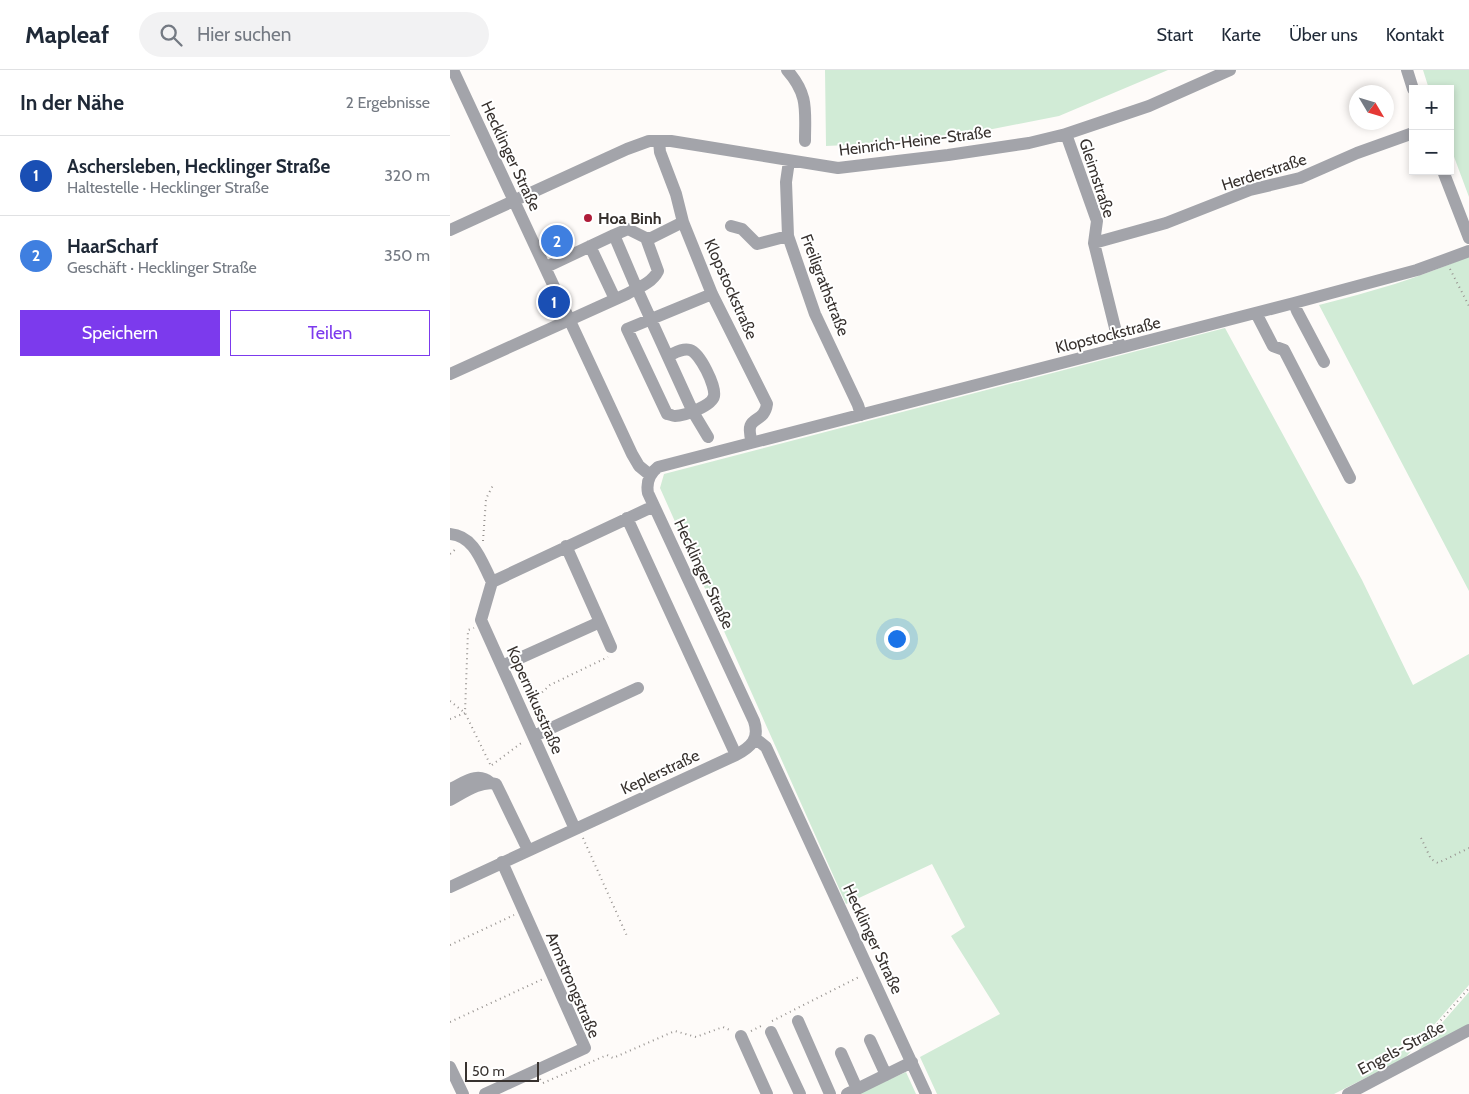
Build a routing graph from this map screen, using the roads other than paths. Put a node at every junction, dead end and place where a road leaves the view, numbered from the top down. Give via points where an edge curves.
1 (453, 70) edge
2 (787, 70) edge
3 (1230, 70) edge
4 (1407, 70) edge
5 (1412, 85) edge
6 (1066, 134) junction
7 (1409, 134) edge
8 (659, 141) junction
9 (805, 141) dead end
10 (789, 161) junction
11 (1445, 175) edge
12 (514, 200) junction
13 (683, 222) junction
14 (731, 226) dead end
15 (450, 230) edge
16 (614, 235) junction
17 (788, 236) junction
18 (646, 238) junction
19 (1469, 238) edge
20 (1094, 243) junction
21 (590, 246) junction
22 (1469, 250) edge
23 (546, 267) junction
24 (637, 289) junction
25 (712, 294) junction
26 (616, 299) junction
27 (1294, 303) junction
28 (1256, 313) junction
29 (652, 319) junction
30 (570, 320) junction
31 (1120, 348) junction
32 (668, 356) junction
33 (1324, 362) dead end
34 (450, 374) edge
35 (694, 412) junction
36 (861, 415) junction
37 (708, 437) dead end
38 (752, 442) junction
39 (650, 475) junction
40 (1350, 478) dead end
41 (654, 506) junction
42 (627, 518) junction
43 (450, 534) edge
44 (566, 546) junction
45 (492, 582) junction
46 (600, 622) junction
47 (611, 647) road end
48 (502, 666) junction
49 (638, 688) dead end
50 (534, 736) junction
51 (756, 739) junction
52 (736, 755) junction
53 (491, 782) junction
54 (450, 789) edge
55 (450, 800) edge
56 (575, 829) junction
57 (528, 850) junction
58 (502, 862) junction
59 (450, 887) edge
60 (798, 1021) dead end
61 (1469, 1030) edge
62 (772, 1032) dead end
63 (741, 1036) road end
64 (870, 1040) dead end
65 (841, 1053) dead end
66 (912, 1062) junction
67 (450, 1067) edge
68 (886, 1075) junction
69 (852, 1092) edge
70 (463, 1094) edge
71 (485, 1094) edge
72 (767, 1094) edge
73 (800, 1094) edge
74 (830, 1094) edge
75 (926, 1094) edge
76 (1348, 1094) edge

1 - 12 street, Hecklinger Straße
2 - 9 street via 799,84 805,104
3 - 6 street, Heinrich-Heine-Straße via 1149,106
4 - 5 street
6 - 10 street, Heinrich-Heine-Straße via 1029,143 838,168
6 - 20 street, Gleimstraße via 1097,221
7 - 20 street, Herderstraße via 1305,177 1250,190 1166,224
8 - 10 street, Heinrich-Heine-Straße
8 - 12 street, Heinrich-Heine-Straße via 638,144
8 - 13 street, Klopstockstraße
10 - 17 street, Freiligrathstraße via 786,182
11 - 19 street
12 - 15 street, Heinrich-Heine-Straße
12 - 23 street, Hecklinger Straße
13 - 18 street
13 - 25 street, Klopstockstraße
14 - 17 street via 742,229 757,244
16 - 18 street via 628,229
16 - 21 street
16 - 24 street
17 - 36 street, Freiligrathstraße via 815,314
18 - 24 street via 658,271 654,278
20 - 31 street, Gleimstraße
21 - 23 street
21 - 26 street
22 - 27 street, Klopstockstraße via 1417,270
23 - 30 street, Hecklinger Straße
24 - 26 street
24 - 29 street
25 - 29 street
25 - 38 street, Klopstockstraße via 767,404 764,414 748,429
26 - 30 street
27 - 28 street, Klopstockstraße
27 - 33 street
28 - 31 street, Klopstockstraße
28 - 40 street via 1273,346 1284,350
29 - 32 street
29 - 35 street via 627,329 667,414 676,416
30 - 34 street
30 - 39 street, Hecklinger Straße via 632,454
31 - 36 street, Klopstockstraße
32 - 35 street
32 - 35 street via 682,350 696,354 713,387 711,402
35 - 37 street
36 - 38 street, Klopstockstraße
38 - 39 street, Klopstockstraße via 664,465
39 - 41 street, Hecklinger Straße via 647,486
41 - 42 street
41 - 51 street, Hecklinger Straße via 754,721
42 - 44 street
42 - 52 street
43 - 45 street via 472,544
44 - 45 street
44 - 46 street
45 - 48 street, Kopernikusstraße via 481,620
46 - 47 street
46 - 48 street
48 - 50 street, Kopernikusstraße
49 - 50 street
50 - 56 street, Kopernikusstraße
51 - 52 street, Keplerstraße
51 - 66 street, Hecklinger Straße via 766,747
52 - 56 street, Keplerstraße
53 - 54 street via 477,777
53 - 55 street
53 - 57 street
56 - 57 street, Keplerstraße
57 - 58 street, Keplerstraße
58 - 59 street, Keplerstraße
58 - 71 street, Armstrongstraße via 585,1048
60 - 74 street
61 - 76 street, Engels-Straße
62 - 73 street
63 - 72 street
64 - 68 street
65 - 69 street
66 - 68 street
66 - 75 street, Hecklinger Straße
67 - 70 street
68 - 69 street

